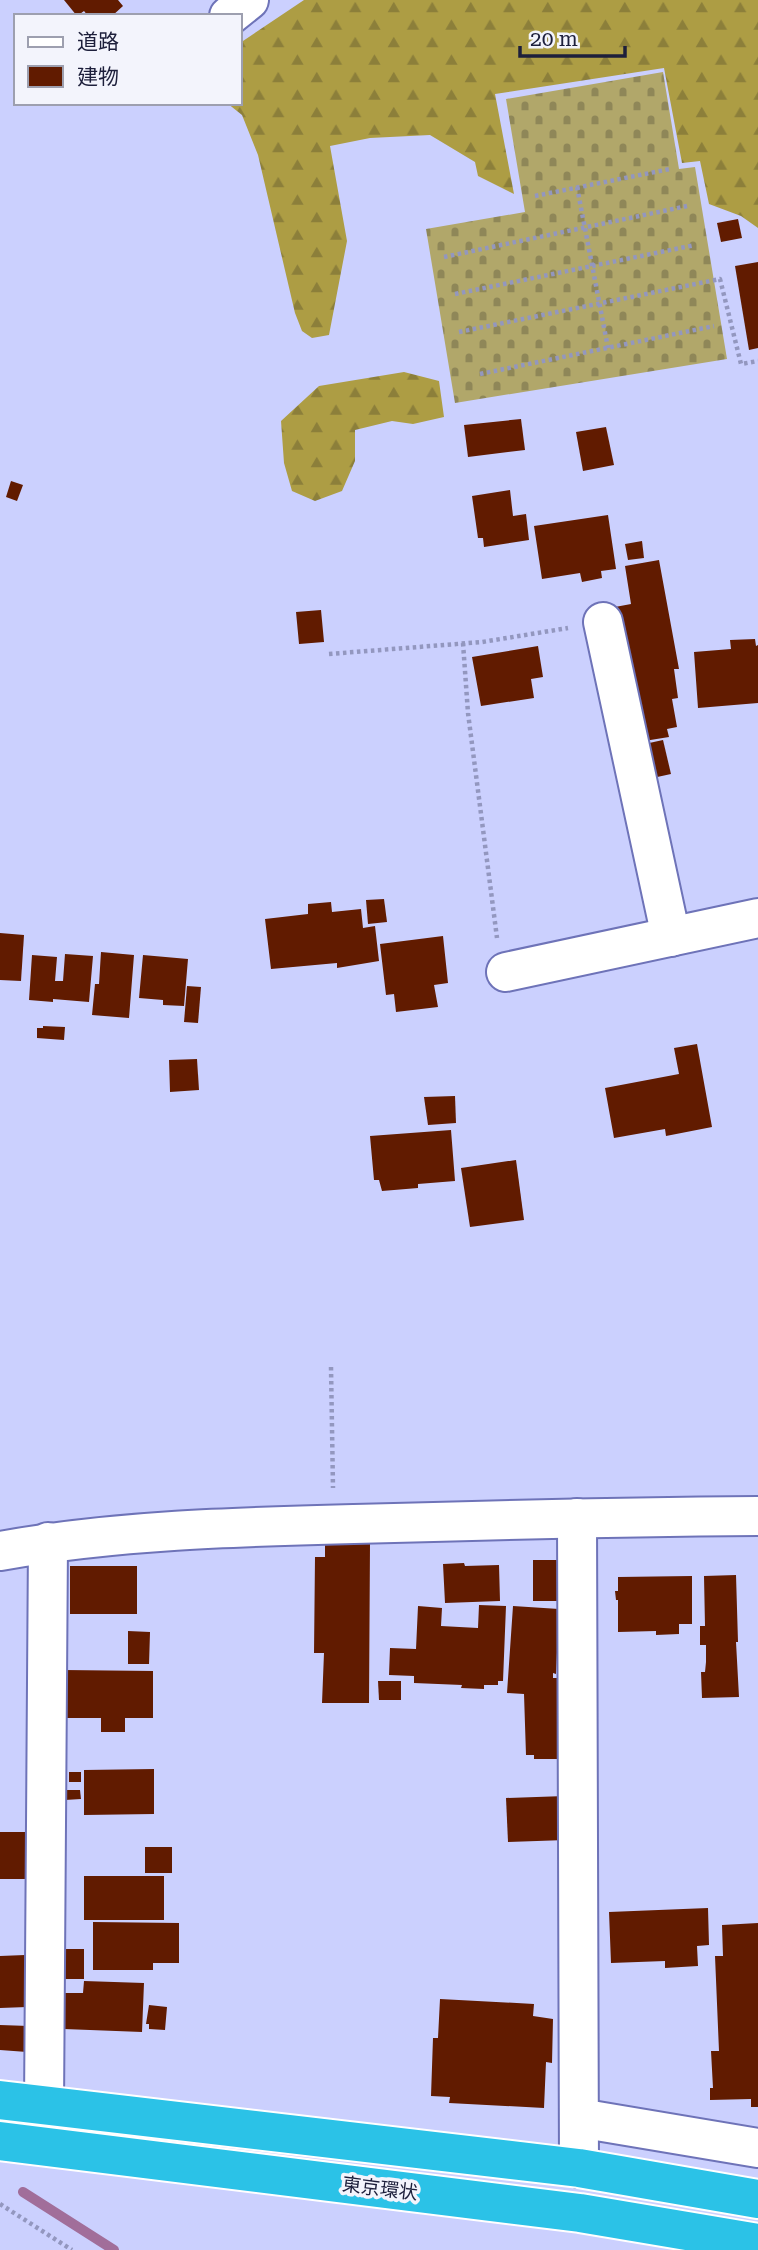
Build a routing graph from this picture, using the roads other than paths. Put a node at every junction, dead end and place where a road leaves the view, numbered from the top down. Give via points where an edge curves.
1 (249, 0) edge
2 (232, 14) edge
3 (603, 622) road end
4 (758, 918) edge
5 (671, 937) junction
6 (506, 972) road end
7 (758, 1516) edge
8 (577, 1518) junction
9 (48, 1542) junction
10 (0, 1551) edge
11 (0, 2100) edge
12 (44, 2106) junction
13 (579, 2118) junction
14 (0, 2141) edge
15 (758, 2148) edge
16 (579, 2168) junction
17 (758, 2199) edge
18 (758, 2243) edge

1 - 2 street
3 - 5 street
4 - 5 street
5 - 6 street
7 - 8 street
8 - 9 street via 190,1528
8 - 13 street
9 - 10 street
9 - 12 street
11 - 12 highway
12 - 16 highway
13 - 15 street
13 - 16 street
14 - 18 highway, 東京環状 via 580,2213
16 - 17 highway

